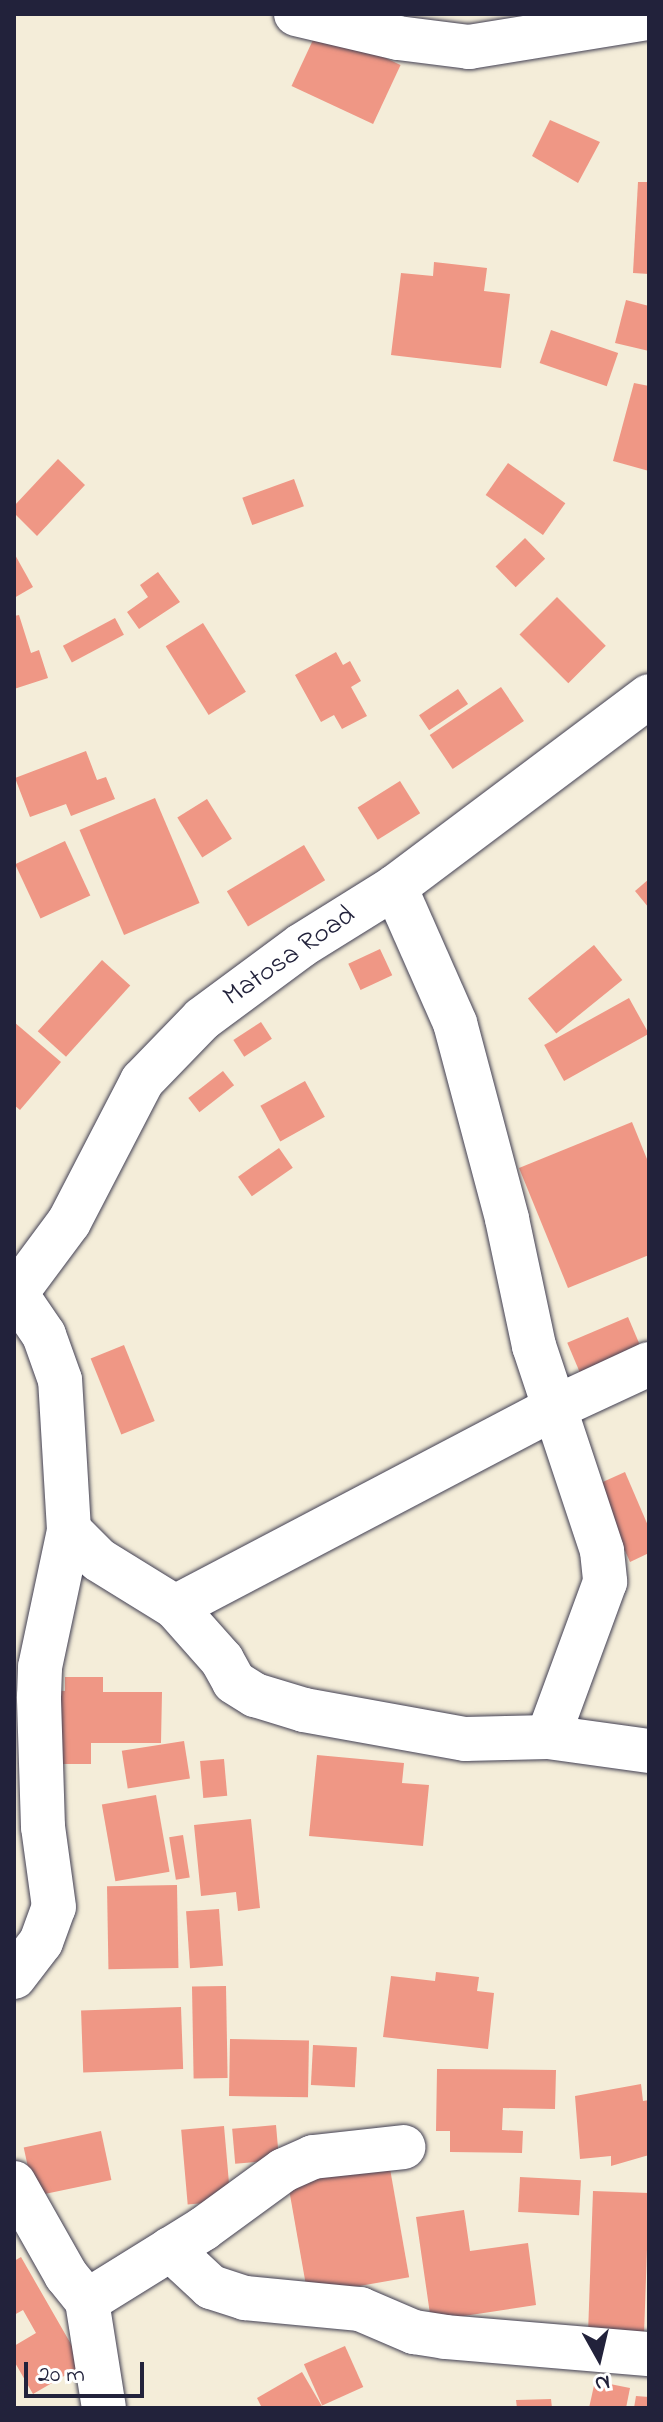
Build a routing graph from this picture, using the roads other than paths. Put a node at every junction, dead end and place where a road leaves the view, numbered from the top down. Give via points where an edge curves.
1 (296, 14) edge
2 (649, 18) edge
3 (471, 30) edge
4 (649, 696) edge
5 (395, 887) junction
6 (15, 1295) edge
7 (649, 1364) edge
8 (552, 1409) junction
9 (69, 1530) junction
10 (175, 1607) junction
11 (548, 1737) junction
12 (649, 1751) edge
13 (14, 1977) edge
14 (403, 2147) dead end
15 (14, 2183) edge
16 (170, 2249) junction
17 (87, 2301) junction
18 (649, 2354) edge
19 (104, 2408) edge

1 - 3 street via 398,38
2 - 3 street
4 - 5 street, Matosa Road
5 - 6 street, Matosa Road via 243,986 142,1081 69,1222
5 - 8 street via 455,1023
6 - 9 street via 44,1335 60,1380
7 - 8 street
8 - 10 street
8 - 11 street via 602,1551 605,1582
9 - 10 street via 99,1560
9 - 13 street via 40,1667 43,1827 54,1907 41,1942
10 - 11 street via 222,1660 234,1682 255,1695 304,1710 465,1739
11 - 12 street
14 - 16 street via 313,2157 284,2170
15 - 17 street via 66,2275
16 - 17 street
16 - 18 street via 211,2287 245,2298 360,2309 414,2332 445,2337
17 - 19 street

